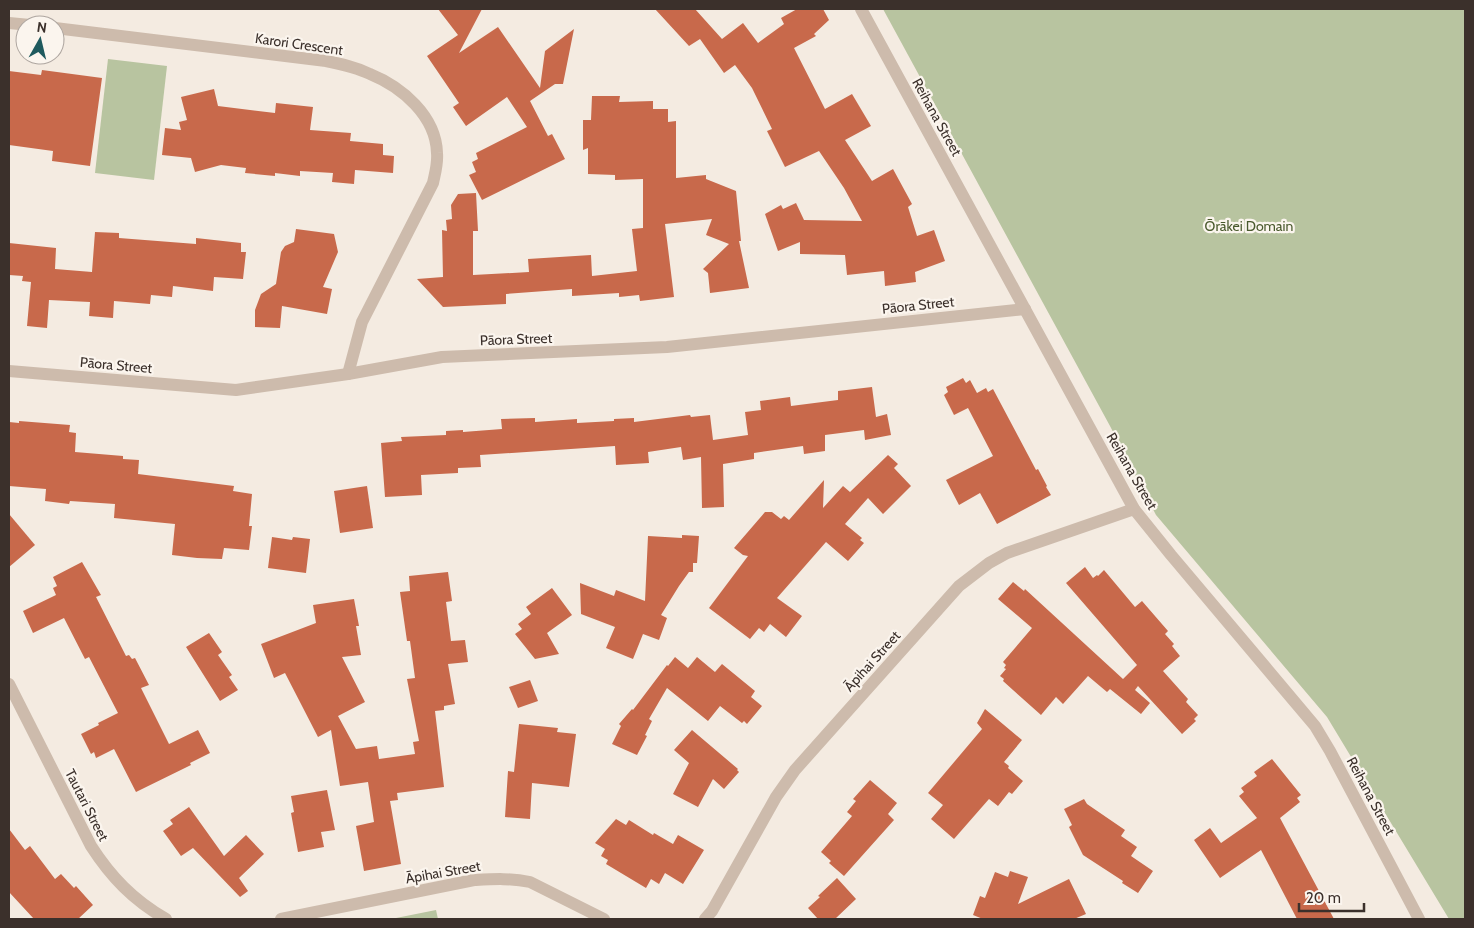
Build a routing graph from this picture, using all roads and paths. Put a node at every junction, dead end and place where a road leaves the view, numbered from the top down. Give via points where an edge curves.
1 (861, 9) edge
2 (65, 29) edge
3 (1025, 308) junction
4 (9, 371) edge
5 (348, 374) junction
6 (1134, 509) junction
7 (9, 684) edge
8 (166, 919) edge
9 (281, 919) edge
10 (604, 919) edge
11 (705, 919) edge
12 (1419, 919) edge

1 - 3 street, Reihana Street
2 - 5 street, Karori Crescent via 334,63 370,73 404,94 418,107 427,121 437,151 437,168 433,183 362,322
3 - 5 street, Pāora Street via 667,347 442,357
3 - 6 street, Reihana Street
4 - 5 street, Pāora Street via 236,390
6 - 11 street, Āpihai Street via 1007,553 959,586 795,770
6 - 12 street, Reihana Street via 1315,726
7 - 8 street, Tautari Street via 104,866 118,883
9 - 10 street, Āpihai Street via 474,880 503,878 530,882

